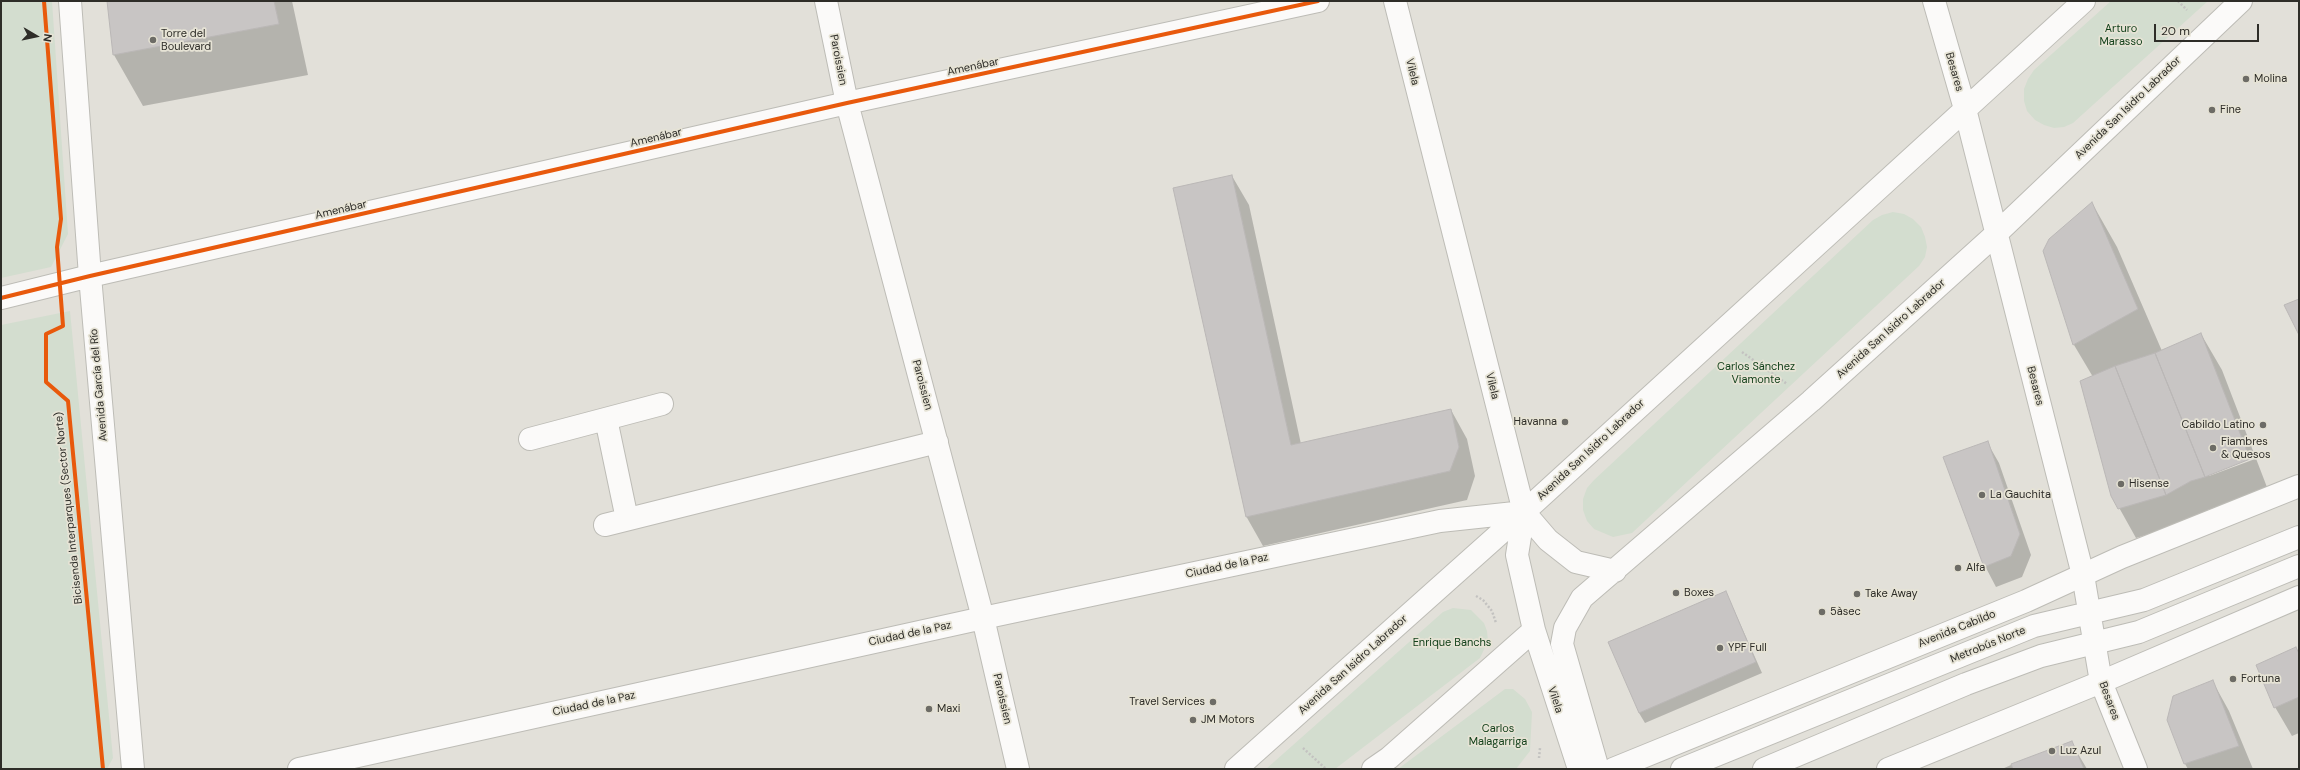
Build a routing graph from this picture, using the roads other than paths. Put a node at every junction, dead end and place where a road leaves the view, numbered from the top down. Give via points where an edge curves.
1 (70, 1) edge
2 (826, 1) edge
3 (1318, 1) edge
4 (1395, 1) edge
5 (1934, 1) edge
6 (2084, 1) edge
7 (2241, 1) edge
8 (847, 103) junction
9 (1965, 109) junction
10 (1996, 234) junction
11 (90, 276) junction
12 (1, 298) edge
13 (662, 404) dead end
14 (606, 419) junction
15 (530, 439) dead end
16 (937, 442) junction
17 (2299, 486) edge
18 (1524, 512) junction
19 (627, 519) junction
20 (605, 525) dead end
21 (2299, 537) edge
22 (2299, 566) edge
23 (1615, 571) junction
24 (2083, 575) junction
25 (2299, 597) edge
26 (2088, 613) junction
27 (983, 618) junction
28 (1534, 630) junction
29 (2094, 644) junction
30 (2101, 682) junction
31 (133, 769) edge
32 (299, 769) edge
33 (1018, 769) edge
34 (1236, 769) edge
35 (1373, 769) edge
36 (1579, 769) edge
37 (1598, 769) edge
38 (1614, 769) edge
39 (1682, 769) edge
40 (1764, 769) edge
41 (1888, 769) edge
42 (2136, 769) edge

1 - 11 street, Avenida García del Río
2 - 8 street, Paroissien
3 - 8 street, Amenábar
4 - 18 street, Vilela
5 - 9 street, Besares
6 - 9 street, Avenida San Isidro Labrador
7 - 10 street, Avenida San Isidro Labrador
8 - 11 street, Amenábar
8 - 16 street, Paroissien
9 - 10 street, Besares
9 - 18 street, Avenida San Isidro Labrador
10 - 23 street, Avenida San Isidro Labrador via 1811,401
10 - 24 street, Besares
11 - 12 street, Amenábar
11 - 31 street, Avenida García del Río
13 - 14 street
14 - 15 street
14 - 19 street
16 - 19 street
16 - 27 street, Paroissien
17 - 24 street, Avenida Cabildo
18 - 23 street via 1548,540 1576,562
18 - 27 street, Ciudad de la Paz via 1440,521
18 - 28 street, Vilela via 1517,554
18 - 34 street, Avenida San Isidro Labrador
19 - 20 street
21 - 26 street, Metrobús Norte via 2144,600
22 - 29 street via 2139,632
23 - 37 street, Vilela via 1582,598 1565,628 1562,644
24 - 26 street, Besares
24 - 38 street, Avenida Cabildo via 2026,601
25 - 30 street
26 - 29 street, Besares
26 - 39 street, Metrobús Norte via 2034,626
27 - 32 street, Ciudad de la Paz
27 - 33 street, Paroissien
28 - 35 street via 1389,758
28 - 36 street, Vilela
29 - 30 street, Besares
29 - 40 street via 2041,656 1972,682
30 - 41 street
30 - 42 street, Besares

